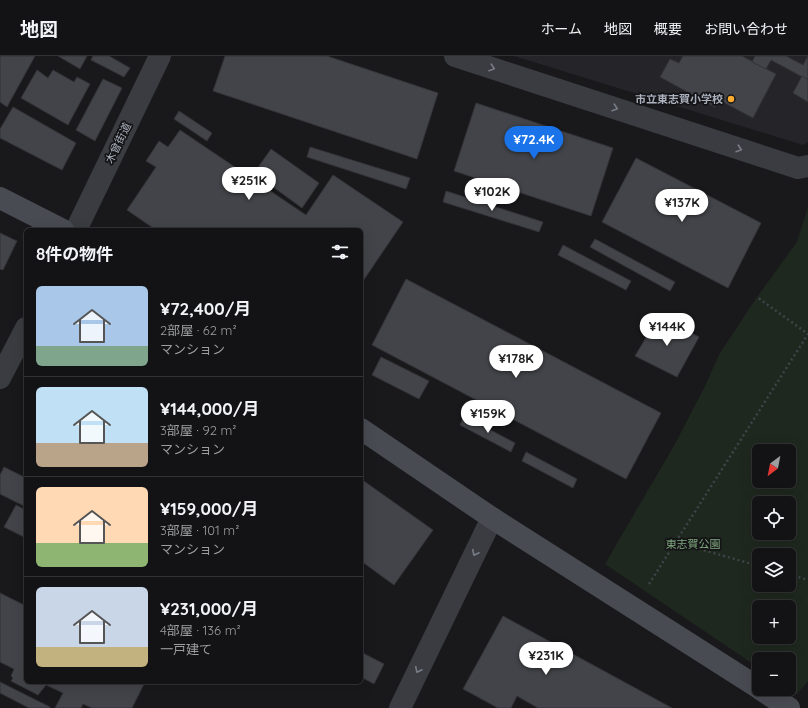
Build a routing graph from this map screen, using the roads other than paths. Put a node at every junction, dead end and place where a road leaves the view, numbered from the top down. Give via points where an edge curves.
1 (159, 56) edge
2 (455, 56) edge
3 (808, 166) edge
4 (0, 198) edge
5 (59, 228) edge
6 (77, 228) edge
7 (24, 332) edge
8 (0, 378) edge
9 (363, 430) edge
10 (492, 518) junction
11 (752, 684) edge
12 (769, 696) edge
13 (781, 706) edge
14 (400, 708) edge

1 - 6 street, 木曾街道
2 -> 3 street via 798,168
4 - 5 street
7 - 8 street
9 - 10 street
10 - 11 street
10 -> 14 street
12 - 13 street

